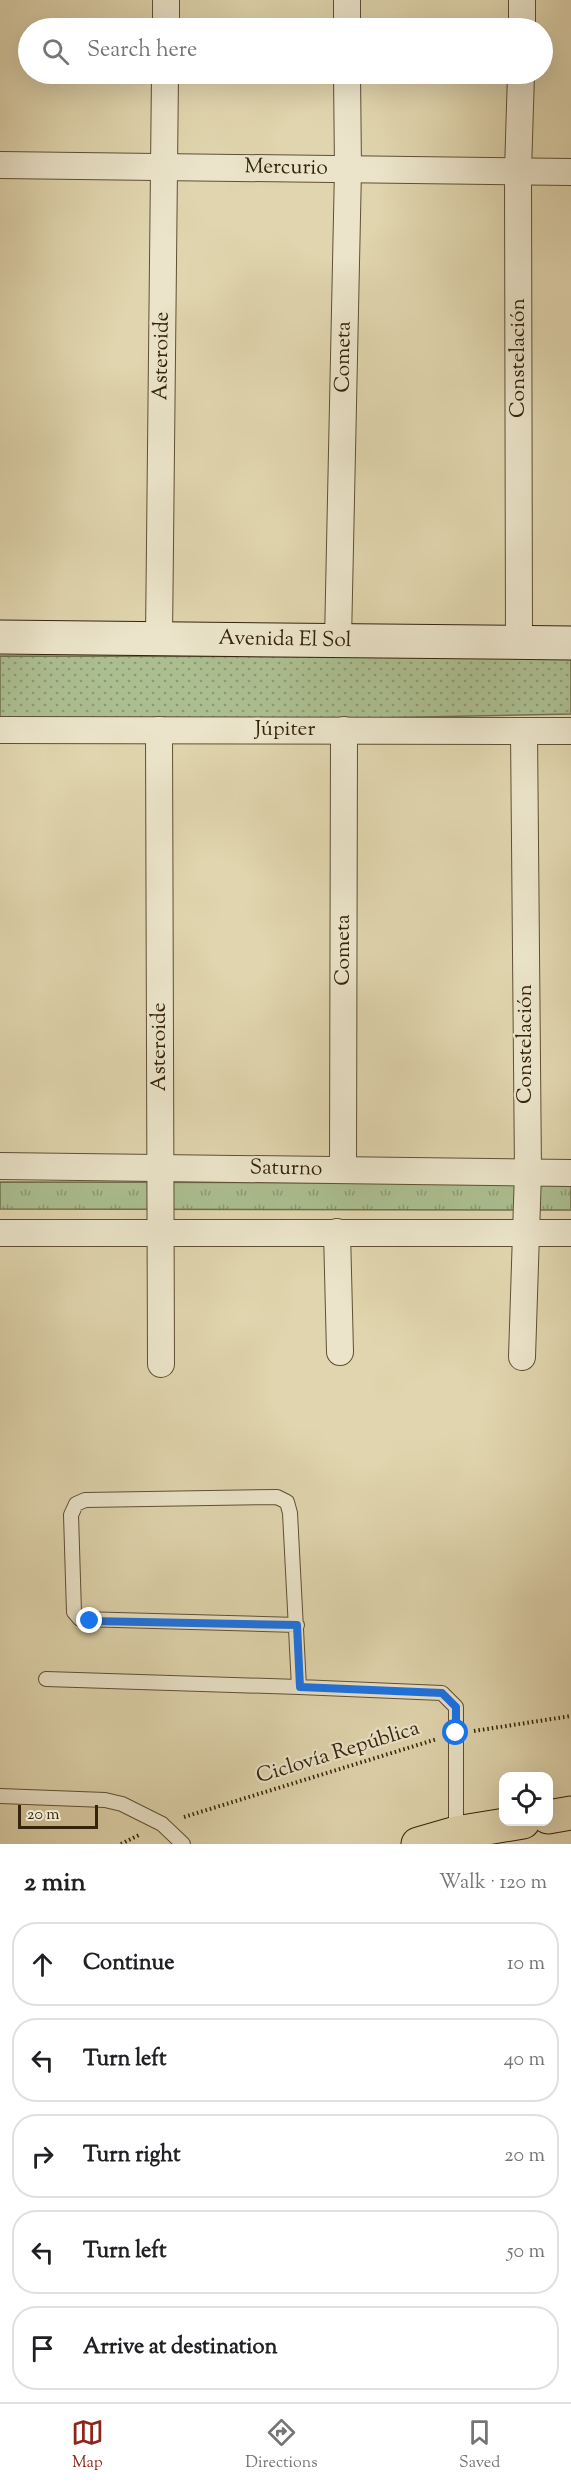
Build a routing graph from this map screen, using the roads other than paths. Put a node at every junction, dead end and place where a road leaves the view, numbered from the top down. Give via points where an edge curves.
1 (166, 0) edge
2 (347, 0) edge
3 (522, 0) edge
4 (166, 18) edge
5 (347, 18) edge
6 (522, 18) edge
7 (165, 84) edge
8 (347, 84) edge
9 (521, 84) edge
10 (0, 165) edge
11 (164, 167) junction
12 (348, 169) junction
13 (518, 171) junction
14 (571, 172) edge
15 (0, 637) edge
16 (159, 638) junction
17 (339, 640) junction
18 (519, 642) junction
19 (571, 643) edge
20 (0, 730) edge
21 (159, 730) junction
22 (344, 730) junction
23 (524, 731) junction
24 (571, 731) edge
25 (0, 1166) edge
26 (161, 1167) junction
27 (343, 1170) junction
28 (528, 1172) junction
29 (571, 1173) edge
30 (337, 1232) junction
31 (0, 1233) edge
32 (161, 1233) junction
33 (526, 1233) junction
34 (571, 1233) edge
35 (340, 1352) dead end
36 (522, 1357) dead end
37 (161, 1364) dead end
38 (297, 1625) junction
39 (46, 1678) dead end
40 (300, 1687) junction
41 (0, 1796) edge
42 (571, 1813) edge
43 (553, 1816) edge
44 (499, 1825) edge
45 (456, 1833) junction
46 (183, 1844) edge
47 (418, 1844) edge

1 - 4 street
2 - 5 street
3 - 6 street
7 - 11 street, Asteroide
8 - 12 street, Cometa
9 - 13 street, Constelación
10 - 11 street, Mercurio
11 - 12 street, Mercurio
11 - 16 street, Asteroide
12 - 13 street, Mercurio
12 - 17 street, Cometa
13 - 14 street, Mercurio
13 - 18 street, Constelación
15 - 16 street, Avenida El Sol
16 - 17 street, Avenida El Sol
17 - 18 street, Avenida El Sol
18 - 19 street, Avenida El Sol
20 - 21 street, Júpiter
21 - 22 street, Júpiter
21 - 26 street, Asteroide
22 - 23 street, Júpiter
22 - 27 street, Cometa
23 - 24 street, Júpiter
23 - 28 street, Constelación
25 - 26 street, Saturno
26 - 27 street, Saturno
26 - 32 street, Asteroide
27 - 28 street, Saturno
28 - 29 street, Saturno
28 - 33 street, Constelación
30 - 32 street
30 - 33 street
30 - 35 street
31 - 32 street
32 - 37 street, Asteroide
33 - 34 street
33 - 36 street, Constelación
38 - 38 lane via 81,1619 74,1612 70,1515 76,1504 85,1500 277,1497 287,1502 290,1513
38 - 40 lane
39 - 40 lane
40 - 45 lane via 442,1693 456,1707
41 - 46 lane via 122,1804 162,1824
42 - 43 main road
44 - 45 main road
45 - 47 main road

